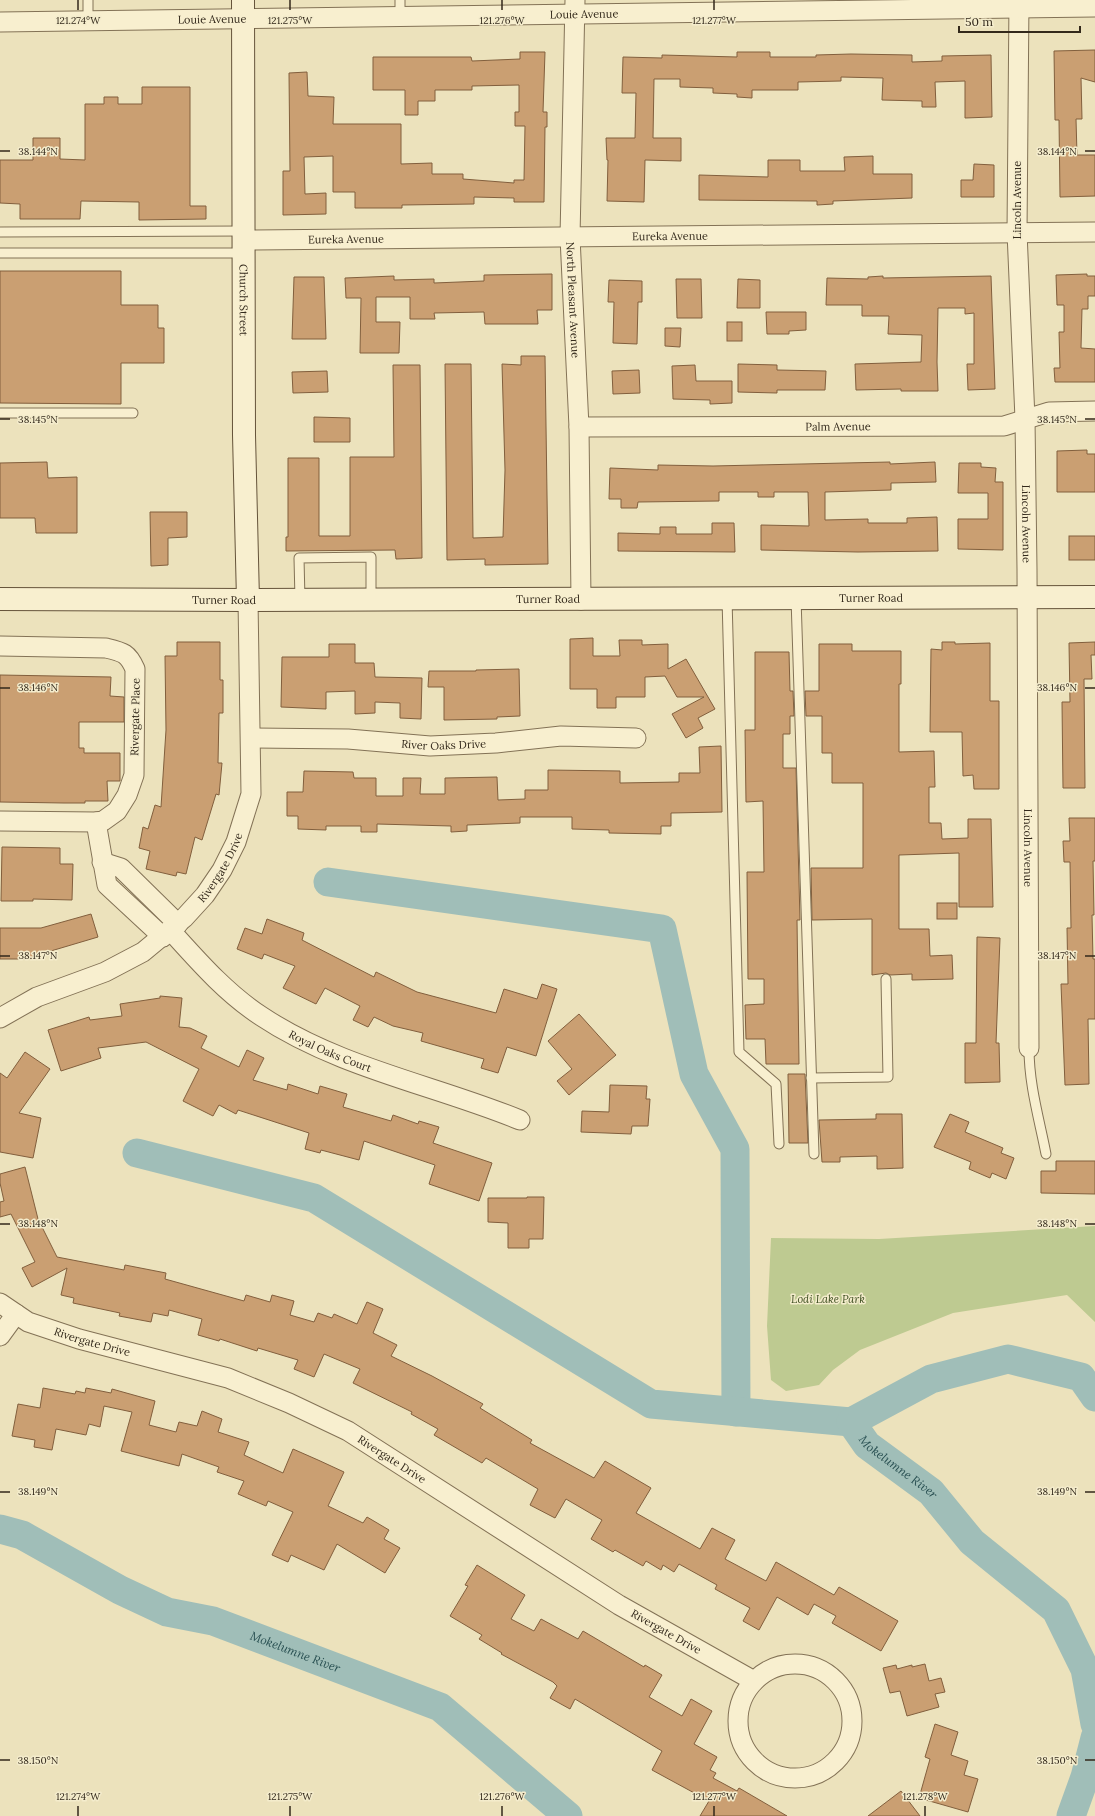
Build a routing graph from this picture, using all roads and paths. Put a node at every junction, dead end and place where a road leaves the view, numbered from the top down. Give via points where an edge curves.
1 (88, 0) edge
2 (1019, 4) edge
3 (575, 7) edge
4 (1095, 7) edge
5 (400, 8) edge
6 (243, 10) edge
7 (88, 20) junction
8 (0, 22) edge
9 (0, 232) edge
10 (1017, 232) junction
11 (1095, 232) edge
12 (570, 237) junction
13 (244, 242) junction
14 (0, 253) edge
15 (1095, 411) edge
16 (0, 413) edge
17 (134, 414) dead end
18 (1025, 419) junction
19 (579, 427) junction
20 (1095, 597) edge
21 (0, 598) edge
22 (727, 598) junction
23 (796, 598) junction
24 (1028, 598) junction
25 (248, 600) junction
26 (300, 600) junction
27 (371, 600) junction
28 (581, 600) junction
29 (0, 646) edge
30 (251, 738) junction
31 (636, 738) dead end
32 (0, 821) edge
33 (96, 822) junction
34 (171, 930) junction
35 (886, 979) dead end
36 (0, 1018) edge
37 (1029, 1048) joint
38 (811, 1078) junction
39 (520, 1120) dead end
40 (779, 1144) dead end
41 (814, 1154) dead end
42 (1046, 1154) dead end
43 (0, 1303) edge
44 (16, 1314) junction
45 (0, 1336) edge
46 (754, 1681) junction

1 - 7 lane
2 - 3 street, Louie Avenue
2 - 4 street, Louie Avenue
2 - 10 street, Lincoln Avenue
3 - 5 street, Louie Avenue
3 - 12 street, North Pleasant Avenue
5 - 6 street, Louie Avenue
6 - 7 street, Louie Avenue
6 - 13 main road, Church Street
7 - 8 street, Louie Avenue
9 - 13 lane
10 - 11 street, Eureka Avenue
10 - 12 street, Eureka Avenue
10 - 18 street, Lincoln Avenue
12 - 13 street, Eureka Avenue
12 - 19 street, North Pleasant Avenue
13 - 14 lane
13 - 25 main road, Church Street via 244,435
15 - 18 street, Palm Avenue via 1049,412
16 - 17 lane
18 - 19 street, Palm Avenue via 1004,426
18 - 24 street, Lincoln Avenue
19 - 28 street, North Pleasant Avenue
20 - 24 main road, Turner Road
21 - 25 main road, Turner Road
22 - 23 main road, Turner Road
22 - 28 main road, Turner Road
22 - 40 lane via 739,1052 776,1084
23 - 24 main road, Turner Road
23 - 38 lane
24 - 37 street, Lincoln Avenue
25 - 26 main road, Turner Road
25 - 30 street, Rivergate Drive
26 - 27 main road, Turner Road
26 - 27 lane via 299,558 372,558
27 - 28 main road, Turner Road
29 - 33 street, Rivergate Place via 106,648 121,651 130,658 135,669 134,775 127,795 116,811 103,821
30 - 31 street, River Oaks Drive via 348,739 430,746 496,743 561,736
30 - 34 street, Rivergate Drive via 251,794 236,842 222,870 205,895
32 - 33 street, Rivergate Place
33 - 34 street via 107,885
34 - 36 street, Rivergate Drive via 143,952 105,972 37,997
34 - 39 street, Royal Oaks Court via 215,980 260,1016 291,1034 326,1051 407,1081 487,1106
35 - 38 lane via 888,1077
37 - 42 lane via 1033,1097
38 - 41 lane
43 - 44 street, Rivergate Drive
44 - 45 street
44 - 46 street, Rivergate Drive via 28,1322 79,1339 228,1378 348,1431 619,1605
46 - 46 street via 743,1696 738,1716 740,1739 752,1759 771,1773 792,1778 814,1775 834,1763 847,1746 852,1728 851,1705 841,1685 826,1672 806,1664 785,1664 769,1669

